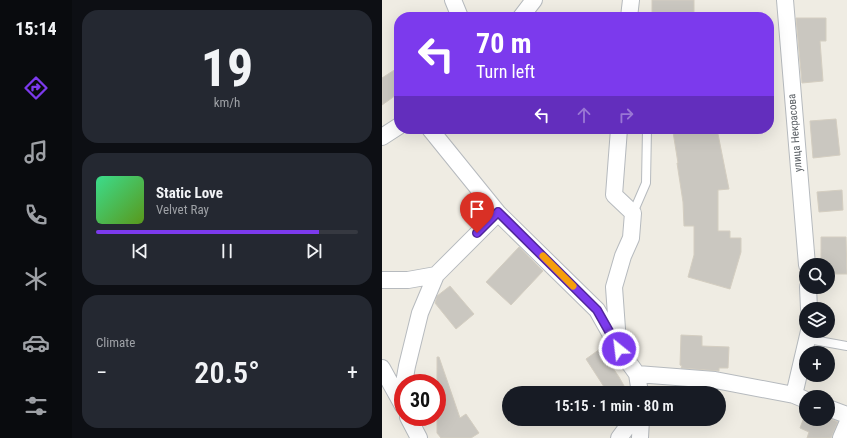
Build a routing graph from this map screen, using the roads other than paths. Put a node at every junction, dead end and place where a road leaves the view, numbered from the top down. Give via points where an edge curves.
1 (453, 0) edge
2 (534, 0) edge
3 (631, 0) edge
4 (785, 0) edge
5 (458, 12) edge
6 (525, 12) edge
7 (630, 12) edge
8 (394, 129) edge
9 (434, 134) edge
10 (619, 134) edge
11 (647, 134) edge
12 (382, 137) edge
13 (498, 212) junction
14 (633, 213) junction
15 (806, 258) edge
16 (436, 275) junction
17 (382, 280) edge
18 (808, 338) edge
19 (819, 338) edge
20 (847, 346) edge
21 (619, 349) junction
22 (382, 368) edge
23 (406, 374) edge
24 (637, 374) junction
25 (639, 386) edge
26 (394, 387) edge
27 (801, 390) edge
28 (799, 397) edge
29 (835, 411) edge
30 (847, 415) edge
31 (847, 424) edge
32 (413, 426) edge
33 (627, 426) edge
34 (641, 426) edge
35 (419, 438) edge
36 (619, 438) edge
37 (640, 438) edge
38 (841, 438) edge

1 - 5 street
2 - 6 street
3 - 7 street
4 - 15 street, улица Некрасова
8 - 12 street
9 - 13 street
10 - 14 street via 614,195
11 - 14 lane via 646,184
13 - 16 street
13 - 21 street via 597,310
14 - 21 street via 631,238 614,287
16 - 17 street via 408,280
16 - 23 street via 420,313
18 - 27 street
19 - 20 lane
21 - 24 street
22 - 26 street
24 - 25 street
24 - 28 street via 715,380
29 - 30 street
31 - 38 street
32 - 35 street
33 - 36 street
34 - 37 street

